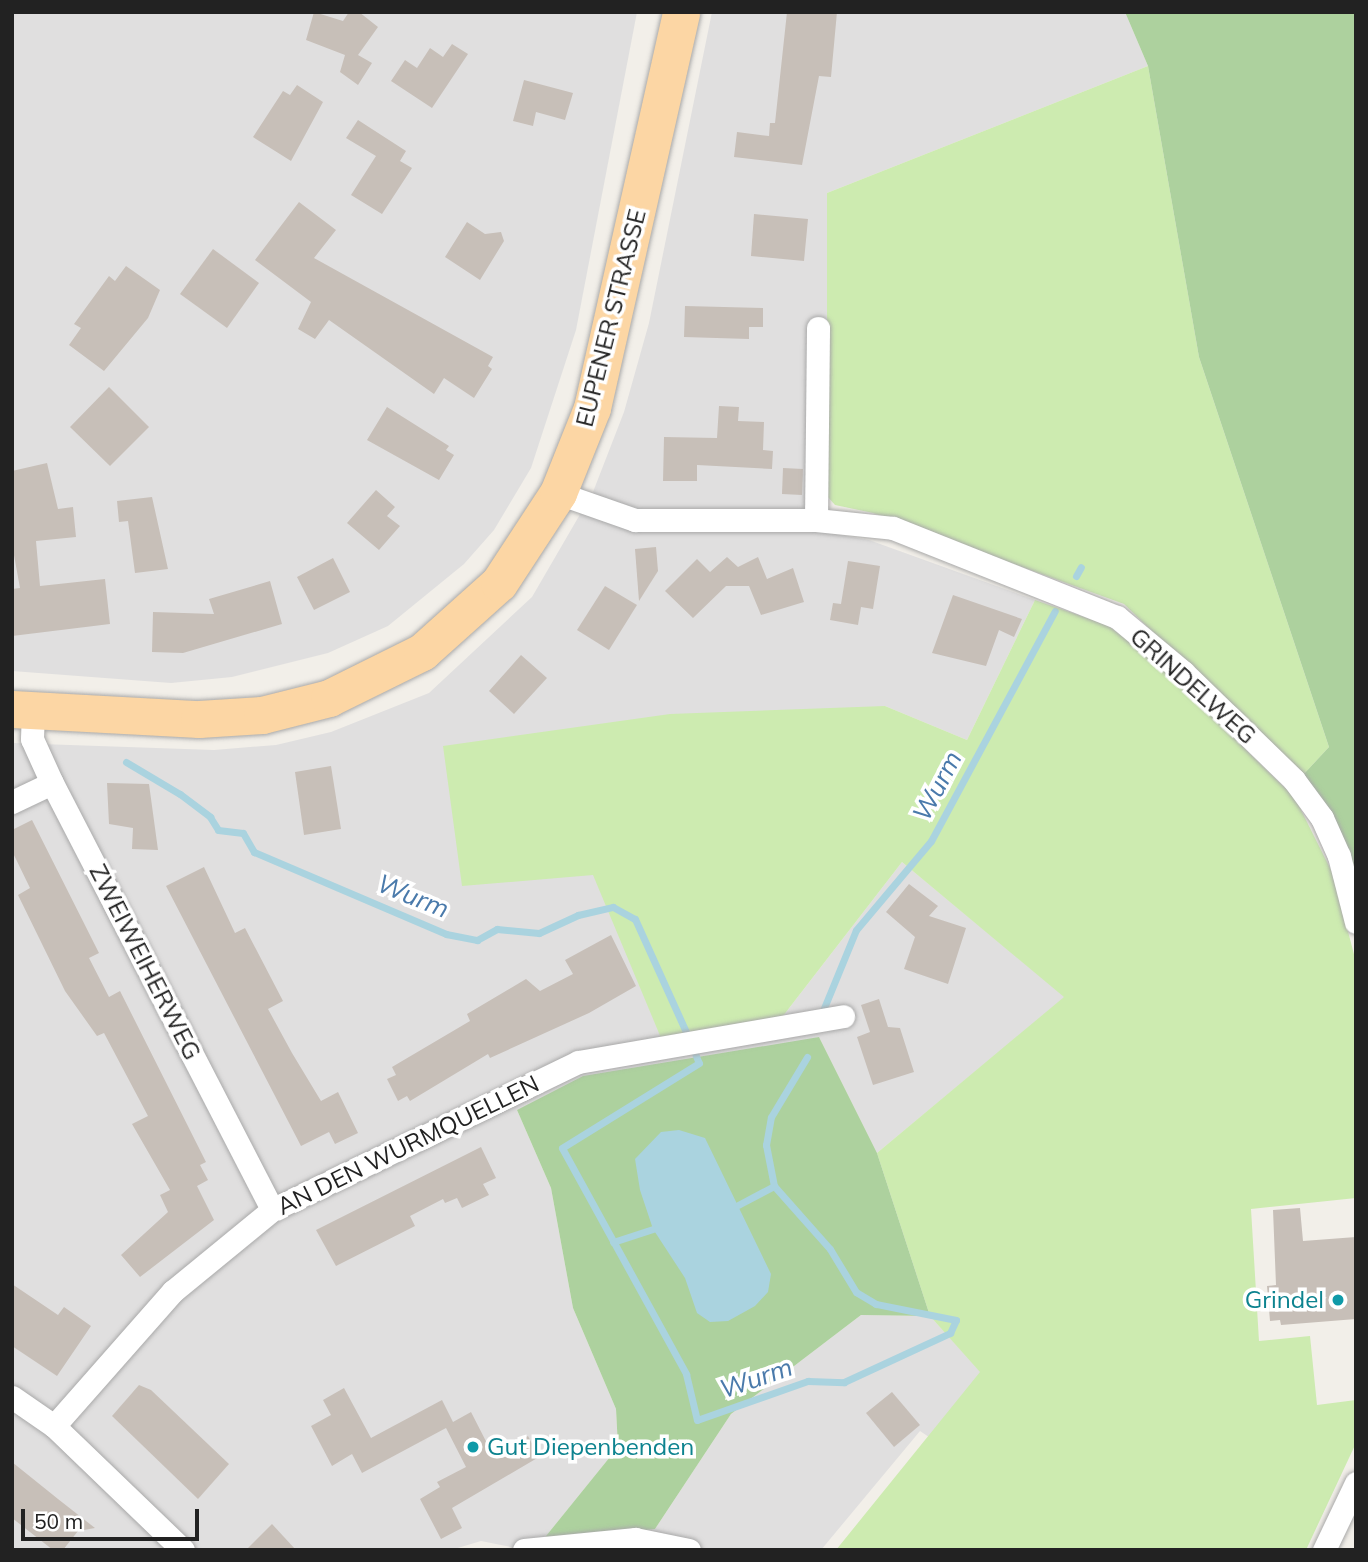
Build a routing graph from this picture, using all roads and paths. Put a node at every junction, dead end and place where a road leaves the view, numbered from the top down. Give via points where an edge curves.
1 (681, 12) edge
2 (818, 328) dead end
3 (558, 493) junction
4 (816, 520) junction
5 (23, 710) edge
6 (52, 783) junction
7 (12, 802) edge
8 (1356, 922) edge
9 (843, 1016) dead end
10 (272, 1210) junction
11 (12, 1397) edge
12 (54, 1426) junction
13 (1356, 1483) edge
14 (183, 1550) edge
15 (524, 1550) edge
16 (689, 1550) edge
17 (1324, 1550) edge

1 - 3 main road, EUPENER STRASSE via 612,334 592,408
2 - 4 street
3 - 4 street, GRINDELWEG via 635,520
3 - 5 main road, EUPENER STRASSE via 499,583 422,652 373,680 262,715 199,719
4 - 8 street, GRINDELWEG via 893,528 1117,617 1183,671 1294,780 1322,818 1339,856
5 - 6 street, ZWEIWEIHERWEG
6 - 7 street
6 - 10 street, ZWEIWEIHERWEG
9 - 10 street, AN DEN WURMQUELLEN via 578,1062
10 - 12 street, AN DEN WURMQUELLEN via 173,1291
11 - 12 street
12 - 14 street
13 - 17 street
15 - 16 street via 635,1539

